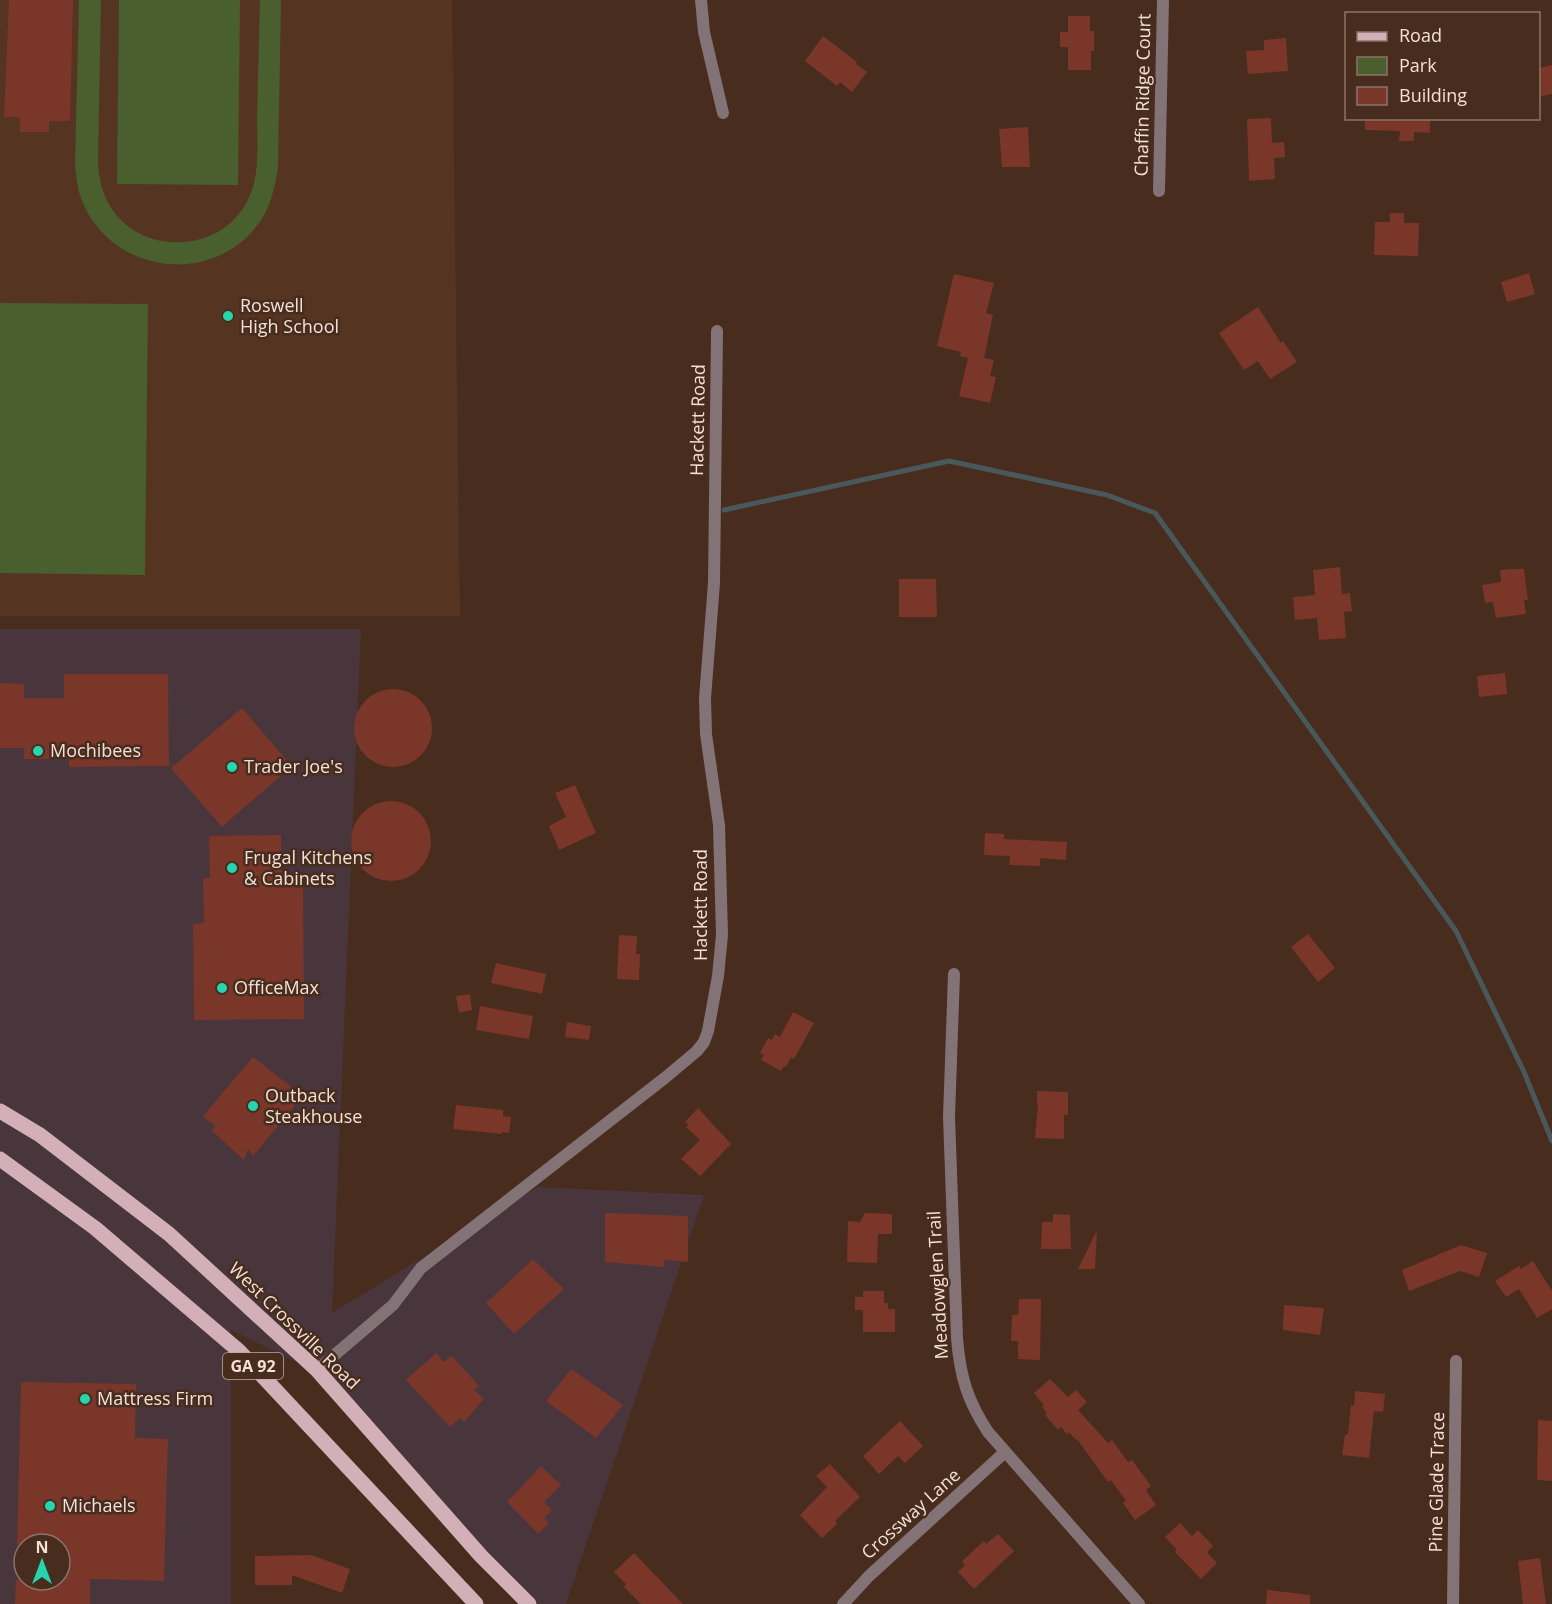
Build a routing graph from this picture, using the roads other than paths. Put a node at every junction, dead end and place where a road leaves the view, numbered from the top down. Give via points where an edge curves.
1 (701, 0) edge
2 (1163, 0) edge
3 (723, 113) dead end
4 (1159, 192) dead end
5 (717, 331) dead end
6 (954, 974) dead end
7 (0, 1111) edge
8 (0, 1159) edge
9 (1456, 1361) dead end
10 (317, 1370) junction
11 (1005, 1452) junction
12 (476, 1604) edge
13 (529, 1604) edge
14 (843, 1604) edge
15 (1139, 1604) edge
16 (1453, 1604) edge

1 - 3 street via 704,32
2 - 4 street, Chaffin Ridge Court
5 - 10 street, Hackett Road via 714,583 705,698 719,825 722,935 704,1042 666,1077 421,1268 393,1305
6 - 11 street, Meadowglen Trail via 949,1117 959,1366 975,1413
7 - 10 main road, West Crossville Road / GA 92 via 40,1135 169,1234
8 - 12 main road, GA 92 via 95,1228 239,1351
9 - 16 street, Pine Glade Trace
10 - 13 main road, West Crossville Road / GA 92 via 481,1556
11 - 14 street, Crossway Lane
11 - 15 street, Meadowglen Trail

